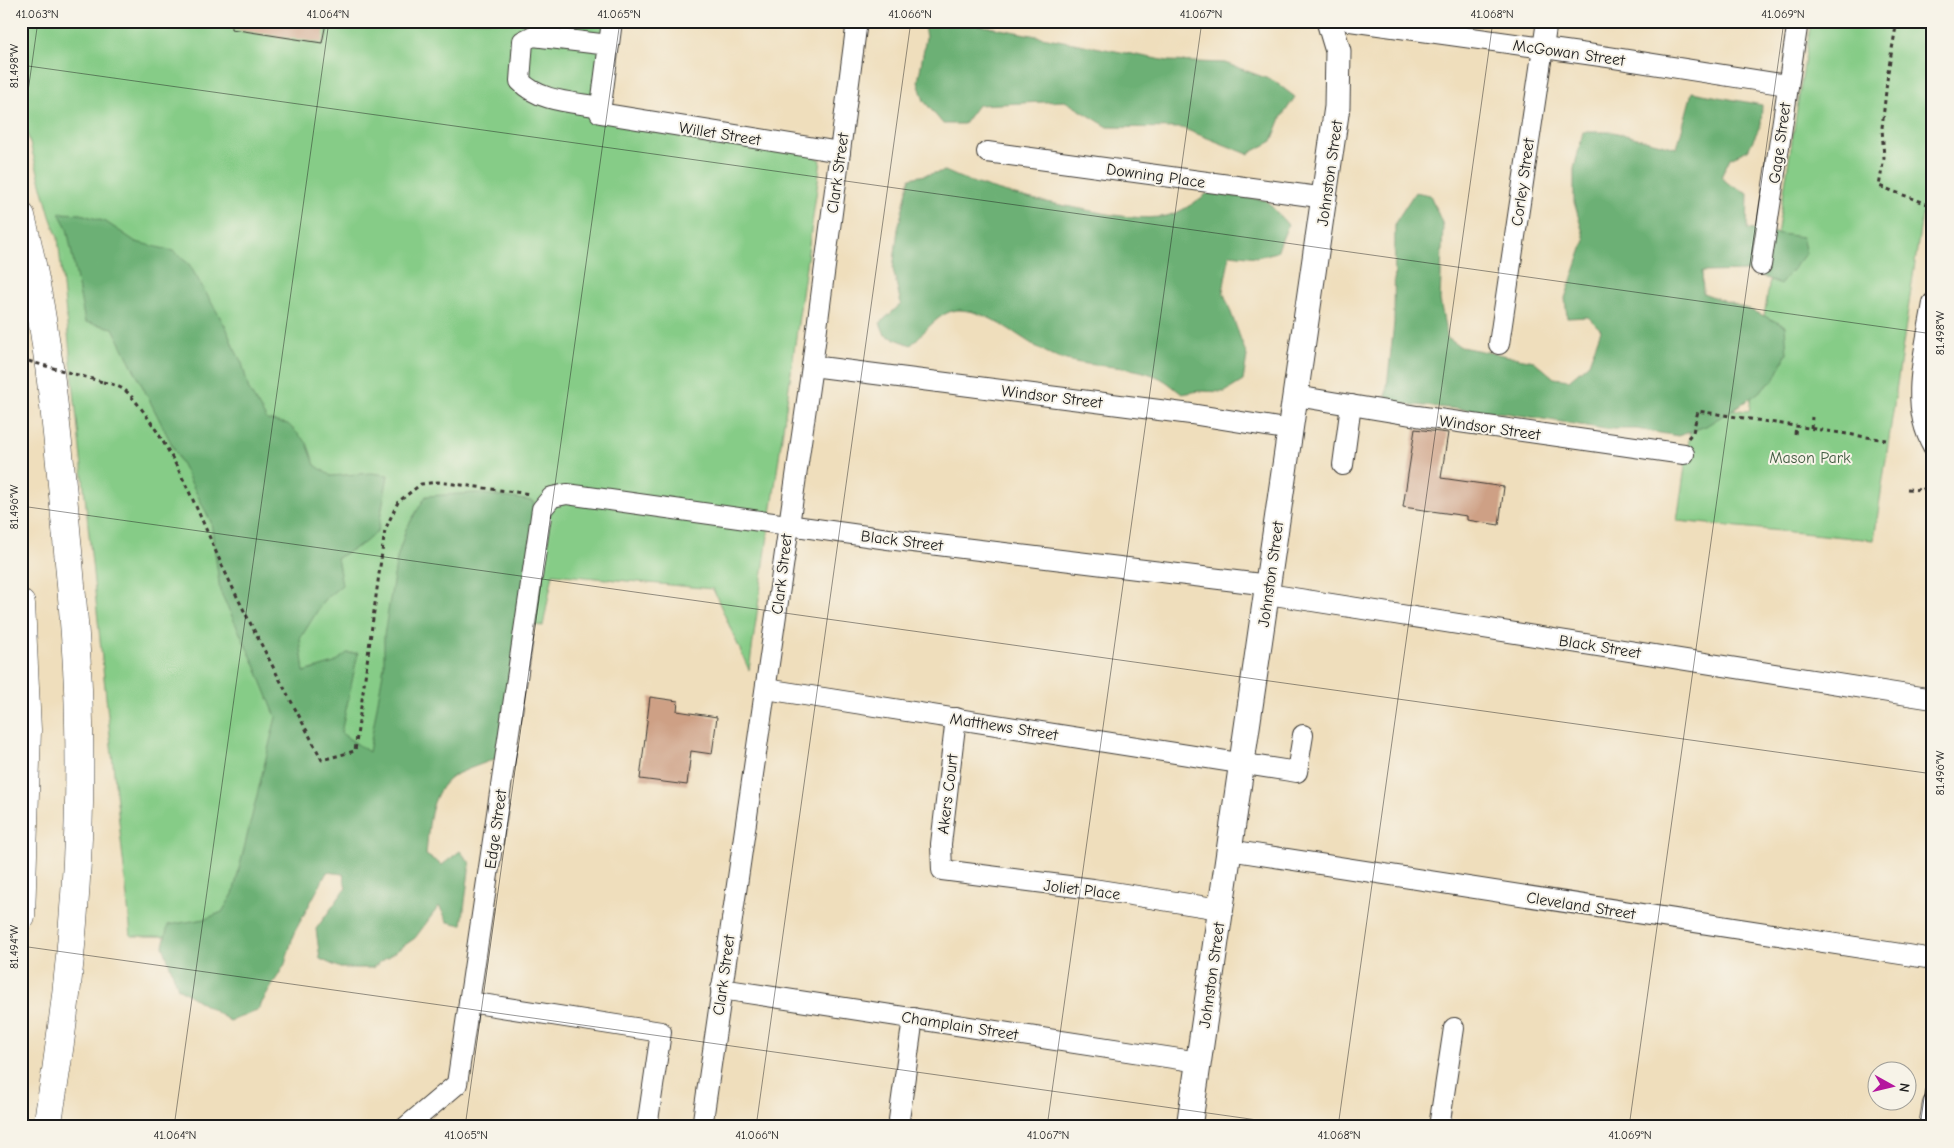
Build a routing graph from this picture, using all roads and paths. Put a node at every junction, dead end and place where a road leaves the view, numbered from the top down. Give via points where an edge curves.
1 (612, 21) edge
2 (857, 21) edge
3 (1329, 21) edge
4 (1350, 21) edge
5 (1547, 21) edge
6 (1798, 21) edge
7 (1897, 21) edge
8 (609, 45) junction
9 (1542, 49) junction
10 (1787, 85) junction
11 (600, 110) junction
12 (840, 152) junction
13 (987, 152) dead end
14 (1326, 198) junction
15 (1933, 206) edge
16 (21, 216) edge
17 (1761, 265) dead end
18 (1933, 303) edge
19 (1499, 344) dead end
20 (21, 359) edge
21 (812, 366) junction
22 (1296, 396) junction
23 (1351, 405) junction
24 (1926, 406) edge
25 (1812, 417) dead end
26 (1796, 426) junction
27 (1811, 428) junction
28 (1291, 430) junction
29 (1795, 434) dead end
30 (1886, 440) dead end
31 (1933, 446) edge
32 (1684, 454) joint
33 (1343, 465) dead end
34 (1933, 483) edge
35 (1907, 489) dead end
36 (547, 503) junction
37 (787, 525) junction
38 (1268, 590) junction
39 (21, 604) edge
40 (766, 688) junction
41 (1933, 699) edge
42 (956, 718) junction
43 (1303, 735) dead end
44 (1242, 764) junction
45 (1229, 850) junction
46 (942, 870) joint
47 (1220, 909) junction
48 (21, 917) edge
49 (1933, 959) edge
50 (721, 988) junction
51 (469, 1002) junction
52 (913, 1018) junction
53 (1454, 1028) dead end
54 (1199, 1062) junction
55 (1933, 1104) edge
56 (47, 1127) edge
57 (406, 1127) edge
58 (648, 1127) edge
59 (702, 1127) edge
60 (898, 1127) edge
61 (1190, 1127) edge
62 (1439, 1127) edge
63 (1929, 1127) edge

1 - 8 street
2 - 12 street, Clark Street
3 - 14 main road, Johnston Street via 1338,51 1339,80
4 - 9 street, McGowan Street
5 - 9 street, Corley Street
6 - 10 street, Gage Street
7 - 15 path via 1888,72 1882,128 1884,158 1879,186
8 - 11 street
8 - 11 street, Willet Street via 533,36 523,41 520,81 528,90
9 - 10 street, McGowan Street
9 - 19 street, Corley Street
10 - 17 street, Gage Street
11 - 12 street, Willet Street
12 - 21 street, Clark Street
13 - 14 street, Downing Place
14 - 22 main road, Johnston Street
16 - 56 highway via 55,404 80,723 74,913
18 - 24 street via 1920,389
20 - 36 path, bridge via 115,384 129,393 164,446 198,509 221,562 322,760 356,751 385,530 398,502 420,484 438,482
21 - 28 street, Windsor Street via 1191,414
21 - 37 street, Clark Street
22 - 23 street, Windsor Street
22 - 28 main road, Johnston Street
23 - 32 street, Windsor Street
23 - 33 street
24 - 31 street
25 - 27 path
26 - 27 path
26 - 29 path
26 - 32 path via 1698,411
27 - 30 path
28 - 38 main road, Johnston Street
34 - 35 path via 1922,490
36 - 37 street, Black Street via 567,494
36 - 51 street, Edge Street via 525,624
37 - 38 street, Black Street
37 - 40 street, Clark Street
38 - 41 street, Black Street
38 - 44 main road, Johnston Street
39 - 48 highway via 27,730
40 - 42 street, Matthews Street
40 - 50 street, Clark Street
42 - 44 street, Matthews Street
42 - 46 street, Akers Court via 941,844
43 - 44 street, Matthews Street via 1297,772
44 - 45 main road, Johnston Street
45 - 47 main road, Johnston Street
45 - 49 street, Cleveland Street
46 - 47 street, Joliet Place
47 - 54 main road, Johnston Street
50 - 52 street, Champlain Street
50 - 59 street, Clark Street
51 - 57 street, Edge Street via 457,1084
51 - 58 street via 661,1032
52 - 54 street, Champlain Street
52 - 60 street
53 - 62 street
54 - 61 main road, Johnston Street
55 - 63 street

